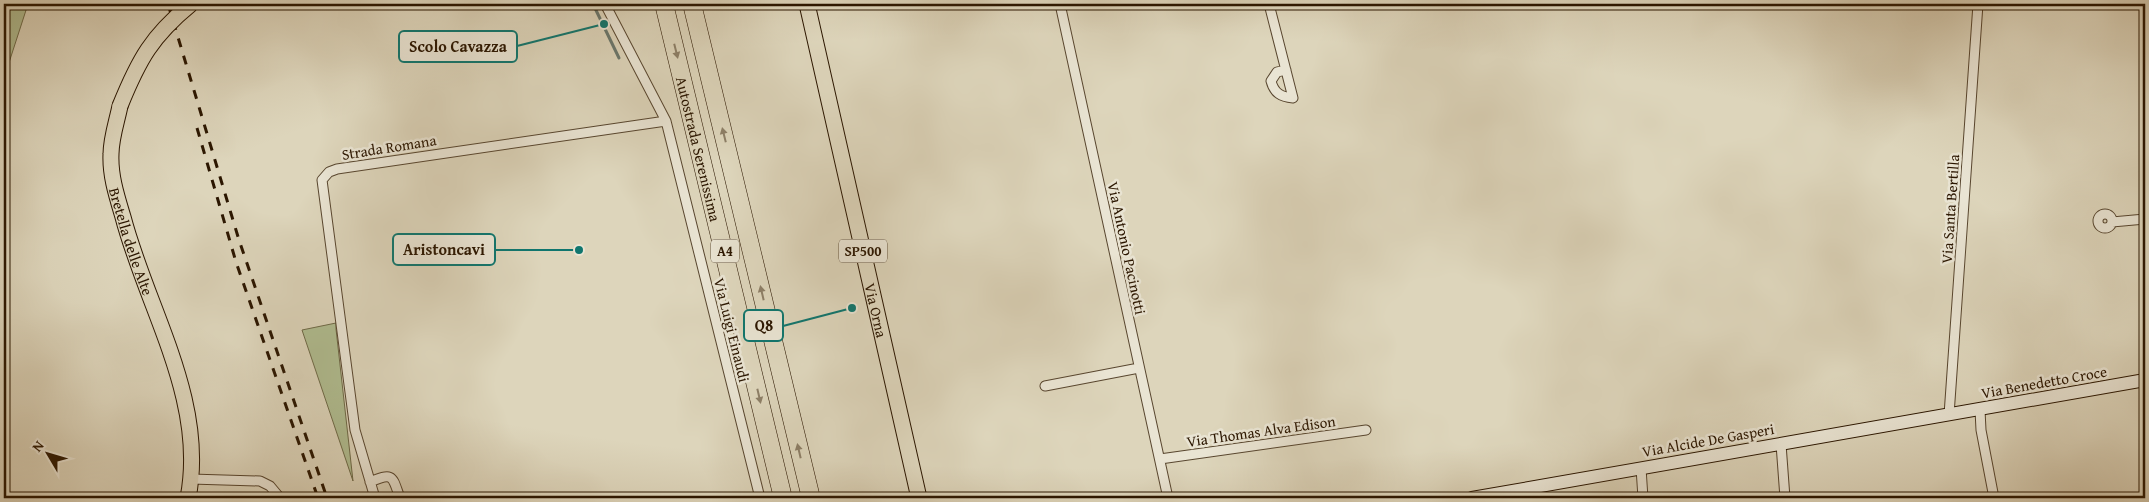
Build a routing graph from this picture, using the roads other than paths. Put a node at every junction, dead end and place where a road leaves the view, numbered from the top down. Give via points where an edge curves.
1 (191, 4) edge
2 (605, 4) edge
3 (664, 4) edge
4 (692, 4) edge
5 (807, 4) edge
6 (1060, 4) edge
7 (1269, 4) edge
8 (1978, 4) edge
9 (1286, 70) dead end
10 (666, 121) junction
11 (2145, 218) edge
12 (2112, 222) dead end
13 (1139, 368) junction
14 (2145, 380) edge
15 (1045, 386) dead end
16 (1980, 410) junction
17 (1949, 416) junction
18 (1366, 430) dead end
19 (1781, 444) junction
20 (1160, 459) junction
21 (1641, 468) junction
22 (191, 479) junction
23 (370, 482) junction
24 (1518, 494) edge
25 (188, 498) edge
26 (280, 498) edge
27 (375, 498) edge
28 (400, 498) edge
29 (760, 498) edge
30 (783, 498) edge
31 (811, 498) edge
32 (919, 498) edge
33 (1168, 498) edge
34 (1472, 498) edge
35 (1643, 498) edge
36 (1785, 498) edge
37 (1994, 498) edge

1 - 22 main road, Bretella delle Alte, bridge via 168,22 134,69 120,106 111,153 115,190 142,278 179,378 188,415
2 - 10 street, Via Luigi Einaudi
3 -> 30 highway, Autostrada Serenissima / A4
31 -> 4 highway, Autostrada Serenissima / A4
5 - 32 main road, Via Orna / SP500
6 - 13 street, Via Antonio Pacinotti
7 - 9 street
8 - 17 street, Via Santa Bertilla
10 - 23 street, Strada Romana via 328,172 322,180 355,430
10 - 29 street, Via Luigi Einaudi
11 - 12 street
13 - 15 street
13 - 20 street, Via Antonio Pacinotti
14 - 16 main road, Via Benedetto Croce
16 - 17 main road, Via Benedetto Croce
16 - 37 street
17 - 19 main road, Via Alcide De Gasperi
18 - 20 street, Via Thomas Alva Edison
19 - 21 main road, Via Alcide De Gasperi
19 - 36 street, Via Alcide De Gasperi
20 - 33 street, Via Antonio Pacinotti
21 - 24 main road, Via Alcide De Gasperi
21 - 35 street
22 - 25 main road, Bretella delle Alte
22 - 26 street via 260,481 270,486
23 - 27 street, Strada Romana
23 - 28 street via 389,476
24 - 34 main road, Via Alcide De Gasperi

